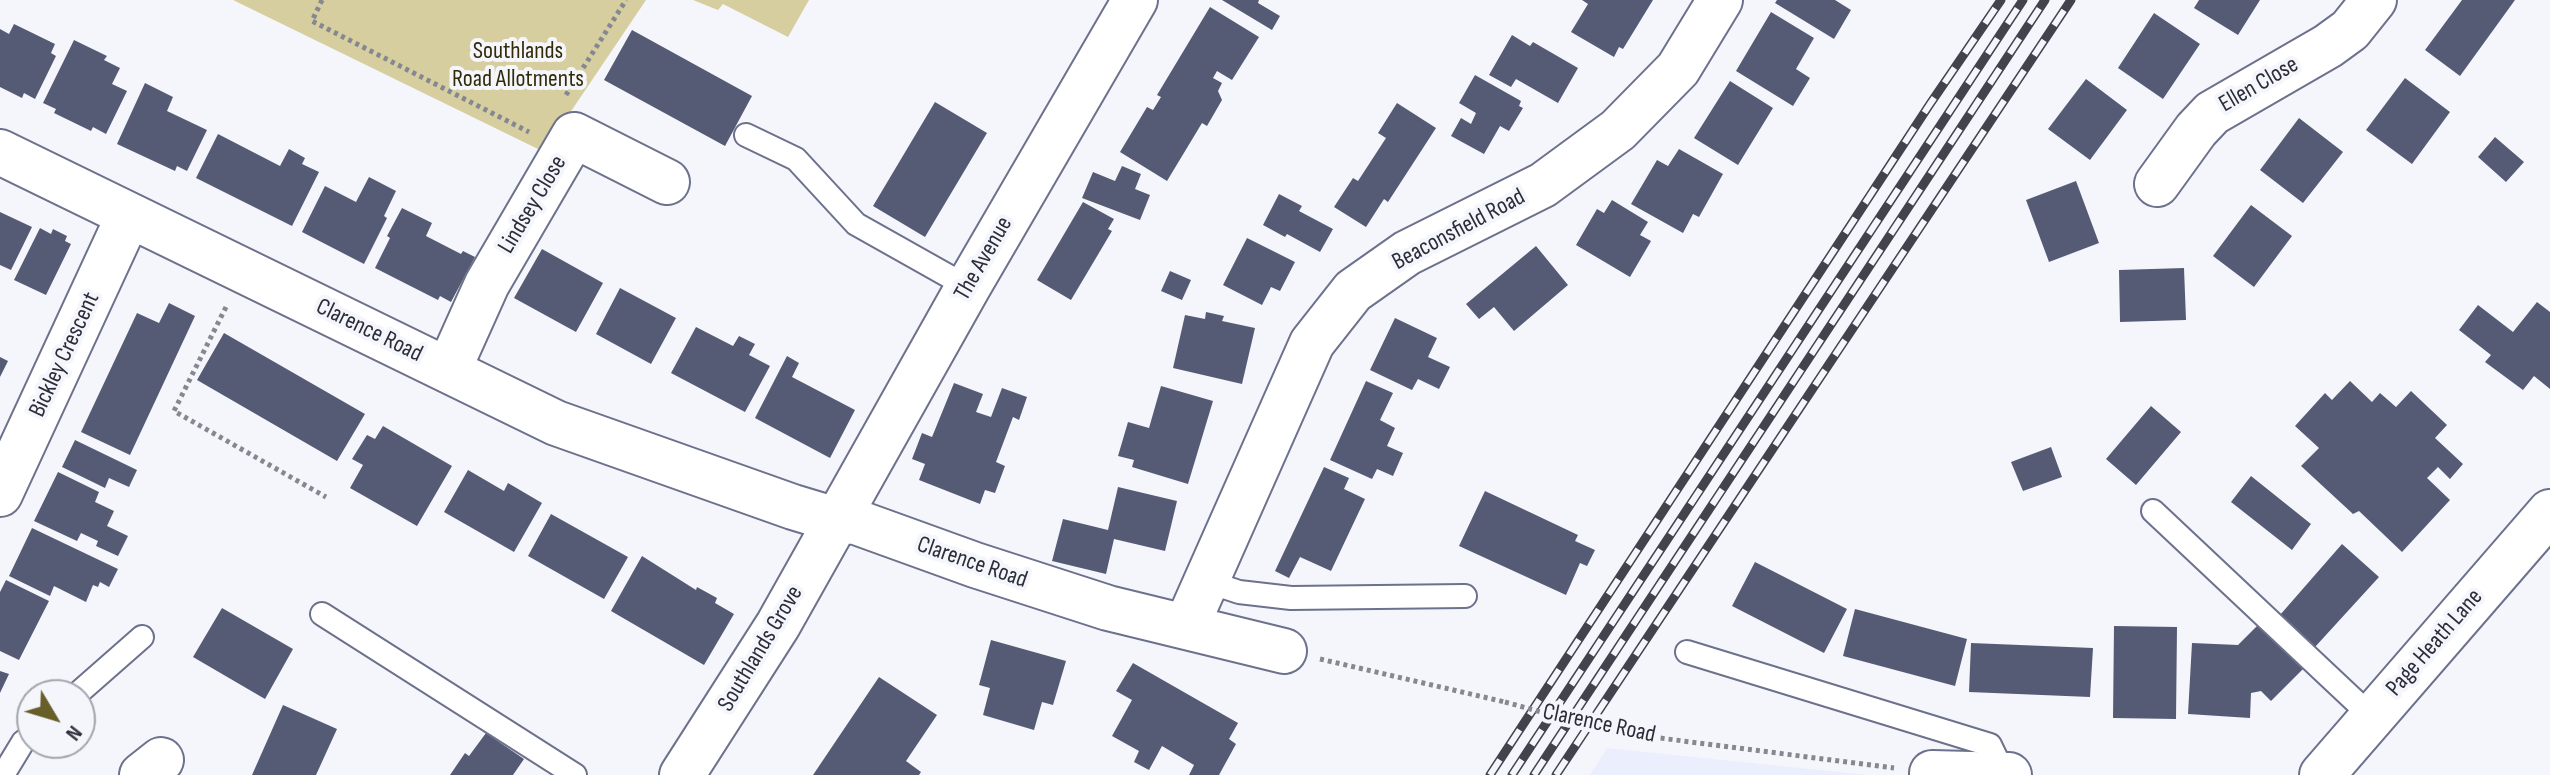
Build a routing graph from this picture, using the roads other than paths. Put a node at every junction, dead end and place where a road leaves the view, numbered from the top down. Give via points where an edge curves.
1 (1135, 0) edge
2 (1720, 0) edge
3 (2374, 0) edge
4 (746, 135) dead end
5 (0, 152) edge
6 (667, 182) dead end
7 (2157, 184) dead end
8 (129, 215) junction
9 (968, 287) junction
10 (445, 368) junction
11 (0, 494) edge
12 (2153, 511) dead end
13 (2550, 512) edge
14 (836, 520) junction
15 (1206, 581) junction
16 (1465, 596) dead end
17 (322, 614) dead end
18 (1186, 627) junction
19 (142, 637) dead end
20 (1284, 651) road end
21 (1687, 652) dead end
22 (94, 679) edge
23 (2371, 716) junction
24 (16, 754) edge
25 (1932, 773) road end
26 (3, 775) edge
27 (575, 775) edge
28 (682, 775) edge
29 (2007, 775) edge
30 (2322, 775) edge

1 - 9 street, The Avenue
2 - 15 street, Beaconsfield Road via 1678,69 1618,130 1543,185 1407,253 1353,291 1312,343
3 - 7 street, Ellen Close via 2350,30 2328,46 2212,113
4 - 9 lane via 796,159 856,224
5 - 8 street, Clarence Road
6 - 10 street, Lindsey Close via 574,135
8 - 10 street, Clarence Road
8 - 11 street, Bickley Crescent
9 - 14 street, The Avenue
10 - 14 street, Clarence Road via 556,423
12 - 23 lane
13 - 23 street, Page Heath Lane
14 - 18 street, Clarence Road via 856,522 1108,608
14 - 28 street, Southlands Grove via 778,625
15 - 16 lane via 1239,592 1291,598
15 - 18 street, Beaconsfield Road
17 - 27 lane
18 - 20 street, Clarence Road
19 - 22 lane
21 - 29 lane via 1990,745
23 - 30 street, Page Heath Lane
24 - 26 lane
25 - 29 street

